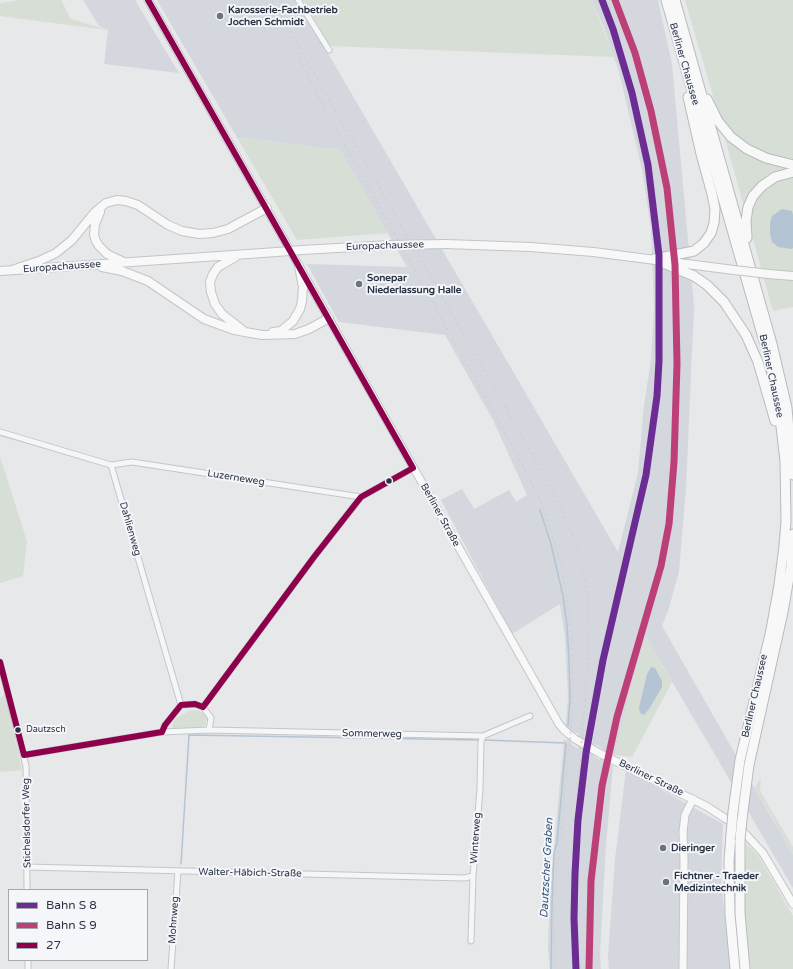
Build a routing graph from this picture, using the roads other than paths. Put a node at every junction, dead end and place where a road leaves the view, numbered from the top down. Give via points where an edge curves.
1 (148, 0) edge
2 (298, 0) edge
3 (666, 0) edge
4 (675, 0) edge
5 (329, 50) dead end
6 (682, 58) junction
7 (694, 68) junction
8 (793, 164) edge
9 (793, 172) edge
10 (106, 203) junction
11 (267, 208) junction
12 (243, 254) junction
13 (654, 259) junction
14 (750, 261) junction
15 (126, 262) junction
16 (684, 263) junction
17 (91, 265) junction
18 (299, 266) junction
19 (12, 270) junction
20 (0, 271) edge
21 (793, 276) edge
22 (329, 318) junction
23 (245, 332) junction
24 (262, 335) junction
25 (0, 432) edge
26 (784, 452) junction
27 (111, 465) junction
28 (413, 468) junction
29 (793, 475) edge
30 (361, 497) junction
31 (793, 534) edge
32 (0, 662) edge
33 (181, 705) junction
34 (203, 707) junction
35 (530, 716) dead end
36 (209, 730) junction
37 (162, 732) junction
38 (482, 739) junction
39 (24, 755) junction
40 (693, 799) junction
41 (27, 867) junction
42 (178, 871) junction
43 (473, 876) junction
44 (27, 889) edge
45 (793, 904) edge
46 (471, 941) dead end
47 (171, 969) edge
48 (683, 969) edge
49 (735, 969) edge
50 (745, 969) edge

1 - 11 street, Berliner Straße
2 - 5 street
3 - 6 highway, Berliner Chaussee
4 - 7 highway, Berliner Chaussee
6 - 16 highway via 691,113 715,210 711,233
6 - 26 highway, Berliner Chaussee via 770,362
7 - 8 highway via 718,121 731,137 747,149 766,158
7 - 14 highway, Berliner Chaussee
9 - 14 highway via 775,177 753,196 746,221
10 - 11 main road via 117,200 138,205 168,225 199,234 228,229
10 - 15 main road via 95,224 96,241 107,254
10 - 19 main road via 65,247 48,257
11 - 18 street, Berliner Straße
12 - 13 main road, Europachaussee, bridge via 446,244 532,247
12 - 15 main road, Europachaussee
12 - 23 main road via 218,267 213,274 210,287 214,304 222,314
13 - 16 highway
13 - 16 highway
14 - 29 highway, Berliner Chaussee via 782,386 790,434
15 - 17 main road, Europachaussee
16 - 21 main road, bridge
16 - 26 highway via 694,276 724,302 746,335 758,362
17 - 19 main road, Europachaussee
17 - 23 main road via 122,271 148,281 204,319
18 - 22 street, Berliner Straße
18 - 24 main road via 303,287 297,315 281,331
19 - 20 main road, Europachaussee
22 - 24 main road via 295,334
22 - 28 street, Berliner Straße
23 - 24 main road
25 - 27 street
26 - 49 highway, Berliner Chaussee, bridge via 786,501 782,565 771,630 740,760 733,812 729,861
27 - 30 street, Luzerneweg via 132,462
27 - 33 street, Dahlienweg
28 - 30 street
28 - 40 street, Berliner Straße via 549,708 564,730 599,753
30 - 34 street
31 - 50 highway, Berliner Chaussee, bridge via 791,566 783,612 749,765 742,819 740,907
32 - 39 street, Stichelsdorfer Weg
33 - 34 street via 195,704
33 - 37 street
34 - 36 street via 211,718
35 - 38 street, Sommerweg
36 - 37 street, Sommerweg
36 - 38 street, Sommerweg
37 - 39 street, Sommerweg
38 - 43 street, Winterweg
39 - 41 street, Stichelsdorfer Weg
40 - 45 street, Berliner Straße via 728,819 748,835 765,857
40 - 48 street via 685,815 683,832
41 - 42 street, Walter-Häbich-Straße
41 - 44 street, Stichelsdorfer Weg
42 - 43 street, Walter-Häbich-Straße via 464,878
42 - 47 street, Mohnweg
43 - 46 street, Winterweg

